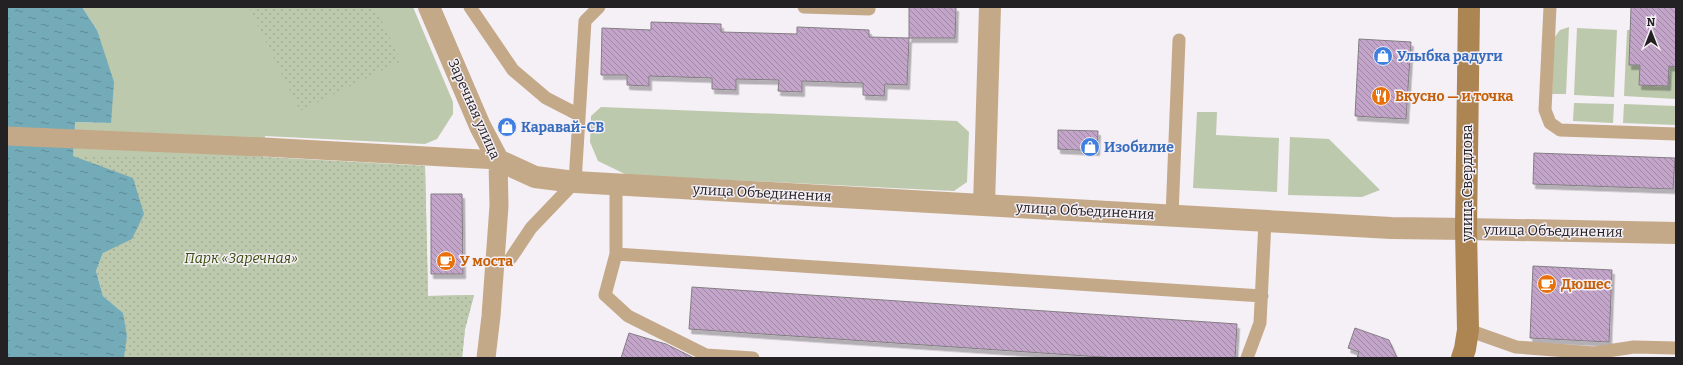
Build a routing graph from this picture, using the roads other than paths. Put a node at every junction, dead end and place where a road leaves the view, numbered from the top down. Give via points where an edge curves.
1 (429, 7) edge
2 (470, 7) edge
3 (599, 7) edge
4 (804, 7) edge
5 (869, 7) edge
6 (990, 7) edge
7 (1469, 7) edge
8 (1550, 7) edge
9 (1179, 40) dead end
10 (579, 115) junction
11 (1676, 134) edge
12 (7, 136) edge
13 (498, 160) junction
14 (575, 182) junction
15 (616, 185) junction
16 (984, 205) junction
17 (1172, 216) junction
18 (1265, 221) junction
19 (1466, 229) junction
20 (1676, 233) edge
21 (616, 254) junction
22 (511, 258) dead end
23 (1262, 296) junction
24 (1468, 330) junction
25 (1676, 348) edge
26 (706, 356) edge
27 (1594, 356) edge
28 (486, 358) edge
29 (753, 358) edge
30 (1247, 358) edge
31 (1462, 358) edge

1 - 13 street, Заречная улица via 480,126
2 - 10 lane via 513,70 546,98
3 - 10 lane via 585,21
4 - 5 lane
6 - 16 street
7 - 19 main road, улица Свердлова
8 - 11 lane via 1545,110 1550,123 1560,130
9 - 17 lane
10 - 14 lane
12 - 13 street
13 - 14 street, улица Объединения via 535,177
13 - 28 street, Заречная улица via 499,206
14 - 15 street, улица Объединения
14 - 22 lane via 532,228
15 - 16 street, улица Объединения
15 - 21 lane
16 - 17 street, улица Объединения
17 - 18 street, улица Объединения
18 - 19 street, улица Объединения
18 - 23 lane
19 - 20 street, улица Объединения
19 - 24 main road, улица Свердлова
21 - 23 lane
21 - 26 lane via 605,295 628,316
23 - 30 lane via 1260,323
24 - 27 lane via 1516,347
24 - 31 main road, улица Свердлова
25 - 27 lane via 1634,347
26 - 29 lane

